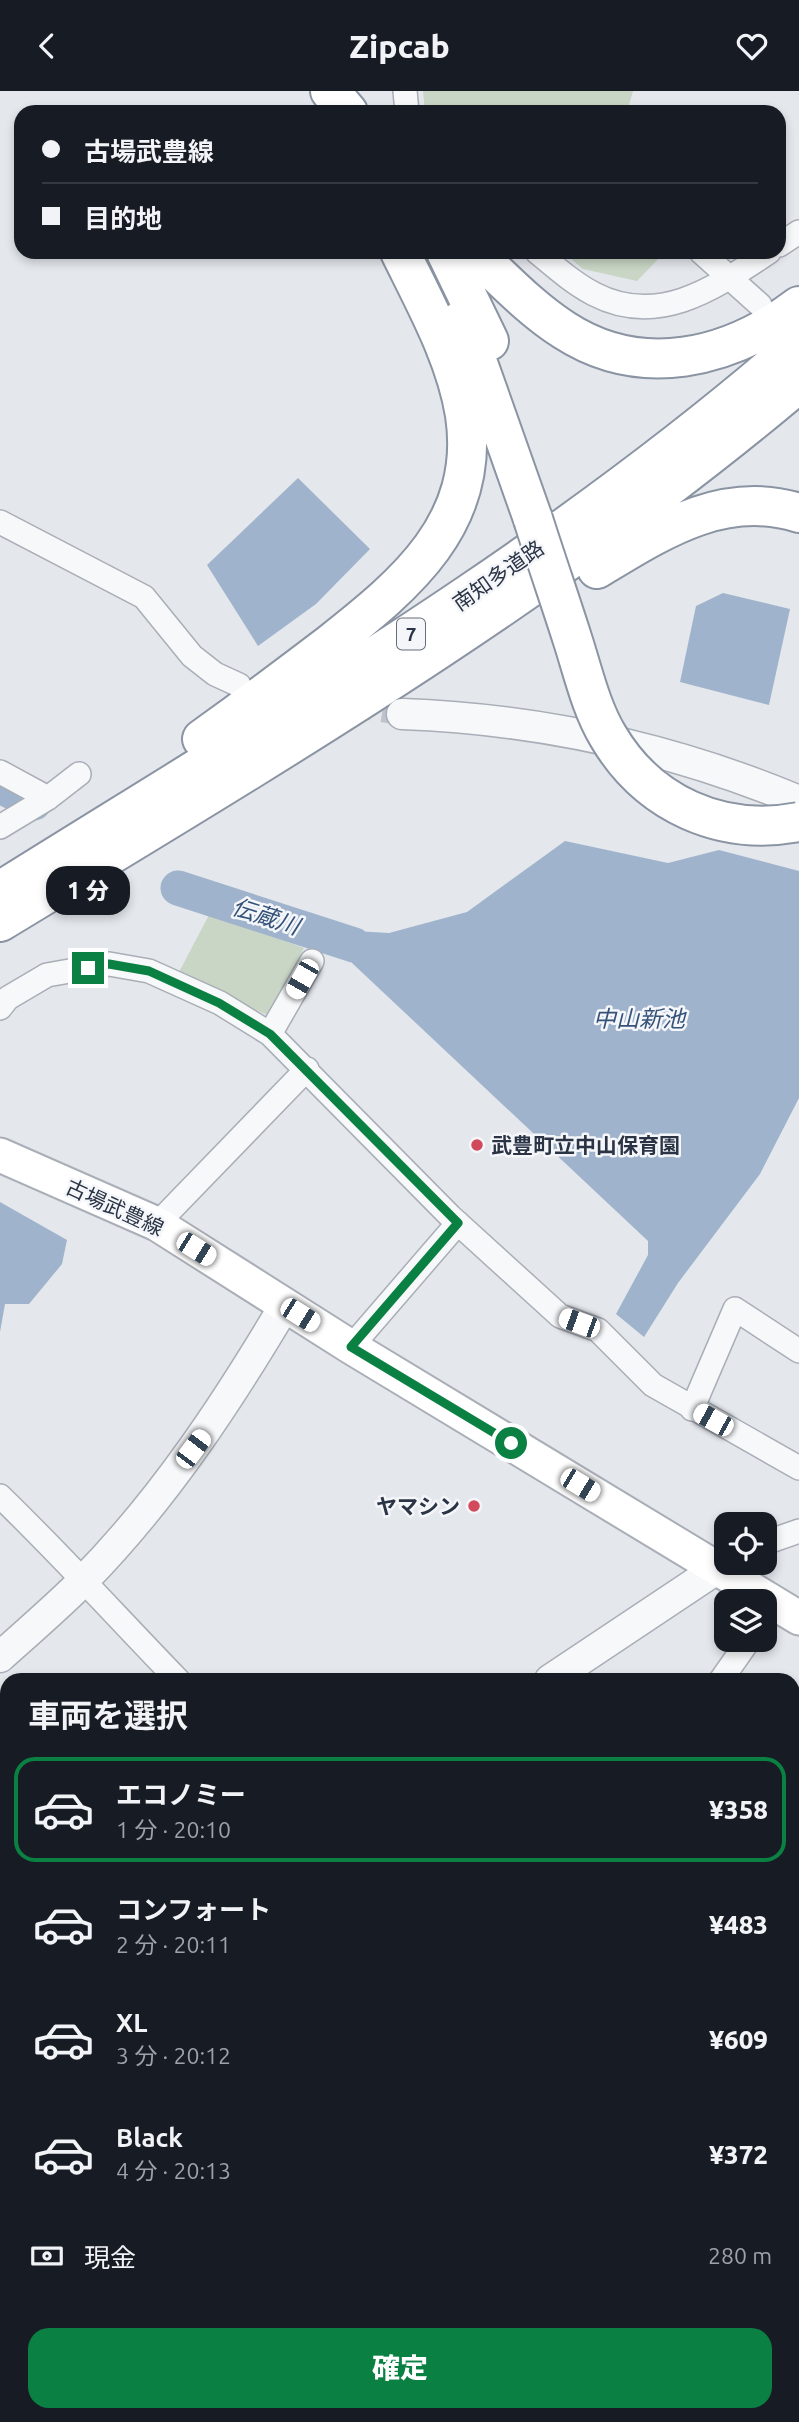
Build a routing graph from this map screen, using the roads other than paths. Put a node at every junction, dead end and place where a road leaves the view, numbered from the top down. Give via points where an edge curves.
1 (302, 91) edge
2 (330, 91) edge
3 (313, 105) edge
4 (342, 105) edge
5 (403, 259) edge
6 (428, 259) edge
7 (449, 259) edge
8 (481, 259) edge
9 (546, 259) edge
10 (709, 259) edge
11 (759, 259) edge
12 (731, 278) junction
13 (760, 305) dead end
14 (799, 306) edge
15 (799, 343) edge
16 (799, 383) edge
17 (799, 513) edge
18 (542, 515) junction
19 (0, 522) edge
20 (239, 685) dead end
21 (402, 714) tunnel mouth
22 (0, 772) edge
23 (79, 774) dead end
24 (799, 795) edge
25 (47, 798) junction
26 (799, 801) edge
27 (180, 813) junction
28 (9, 816) edge
29 (799, 822) edge
30 (0, 889) edge
31 (0, 922) edge
32 (312, 961) dead end
33 (0, 1007) edge
34 (270, 1034) junction
35 (307, 1069) junction
36 (0, 1155) edge
37 (458, 1223) junction
38 (157, 1224) junction
39 (285, 1305) junction
40 (351, 1347) junction
41 (799, 1351) edge
42 (692, 1409) junction
43 (799, 1468) edge
44 (0, 1496) edge
45 (799, 1531) edge
46 (777, 1539) edge
47 (714, 1560) edge
48 (714, 1570) edge
49 (734, 1575) edge
50 (84, 1580) junction
51 (780, 1613) edge
52 (741, 1652) edge
53 (0, 1657) edge
54 (171, 1673) edge
55 (560, 1673) edge
56 (726, 1673) edge

1 - 3 highway
2 - 4 highway
5 - 30 highway via 449,360 465,413 466,468 442,536 387,599
6 - 18 highway via 474,352
7 - 18 highway via 490,342
8 - 14 highway via 564,330 600,349 650,360 704,355 758,333
9 - 12 street via 595,295 647,307 679,302
10 - 12 street
11 - 12 street
12 - 13 street
15 - 30 highway, 南知多道路 / 7 via 706,423 505,572 341,681
16 - 27 highway, 南知多道路 / 7 via 619,526 371,696
17 - 27 highway via 747,504 685,519 258,781
18 - 24 highway via 611,691 649,757 696,790 733,800
18 - 29 highway, bridge via 593,702 606,734 626,763 653,790 683,810 715,821
19 - 20 street via 144,597 192,656
21 - 26 street via 502,720 677,755
22 - 25 street
23 - 25 street
25 - 28 street
27 - 31 highway, 南知多道路 / 7
32 - 34 street
33 - 34 street via 47,975 109,964 149,971 219,1003
34 - 35 street
35 - 37 street
35 - 38 street
36 - 38 main road, 古場武豊線
37 - 40 street
37 - 42 street via 560,1316 598,1330 653,1385
38 - 39 main road, 古場武豊線
39 - 40 main road, 古場武豊線
39 - 50 street via 206,1431
40 - 47 main road, 古場武豊線
41 - 42 street via 735,1309
42 - 43 street
44 - 50 street
45 - 46 street
48 - 55 street
49 - 51 main road, 古場武豊線
50 - 53 street
50 - 54 street
52 - 56 street

